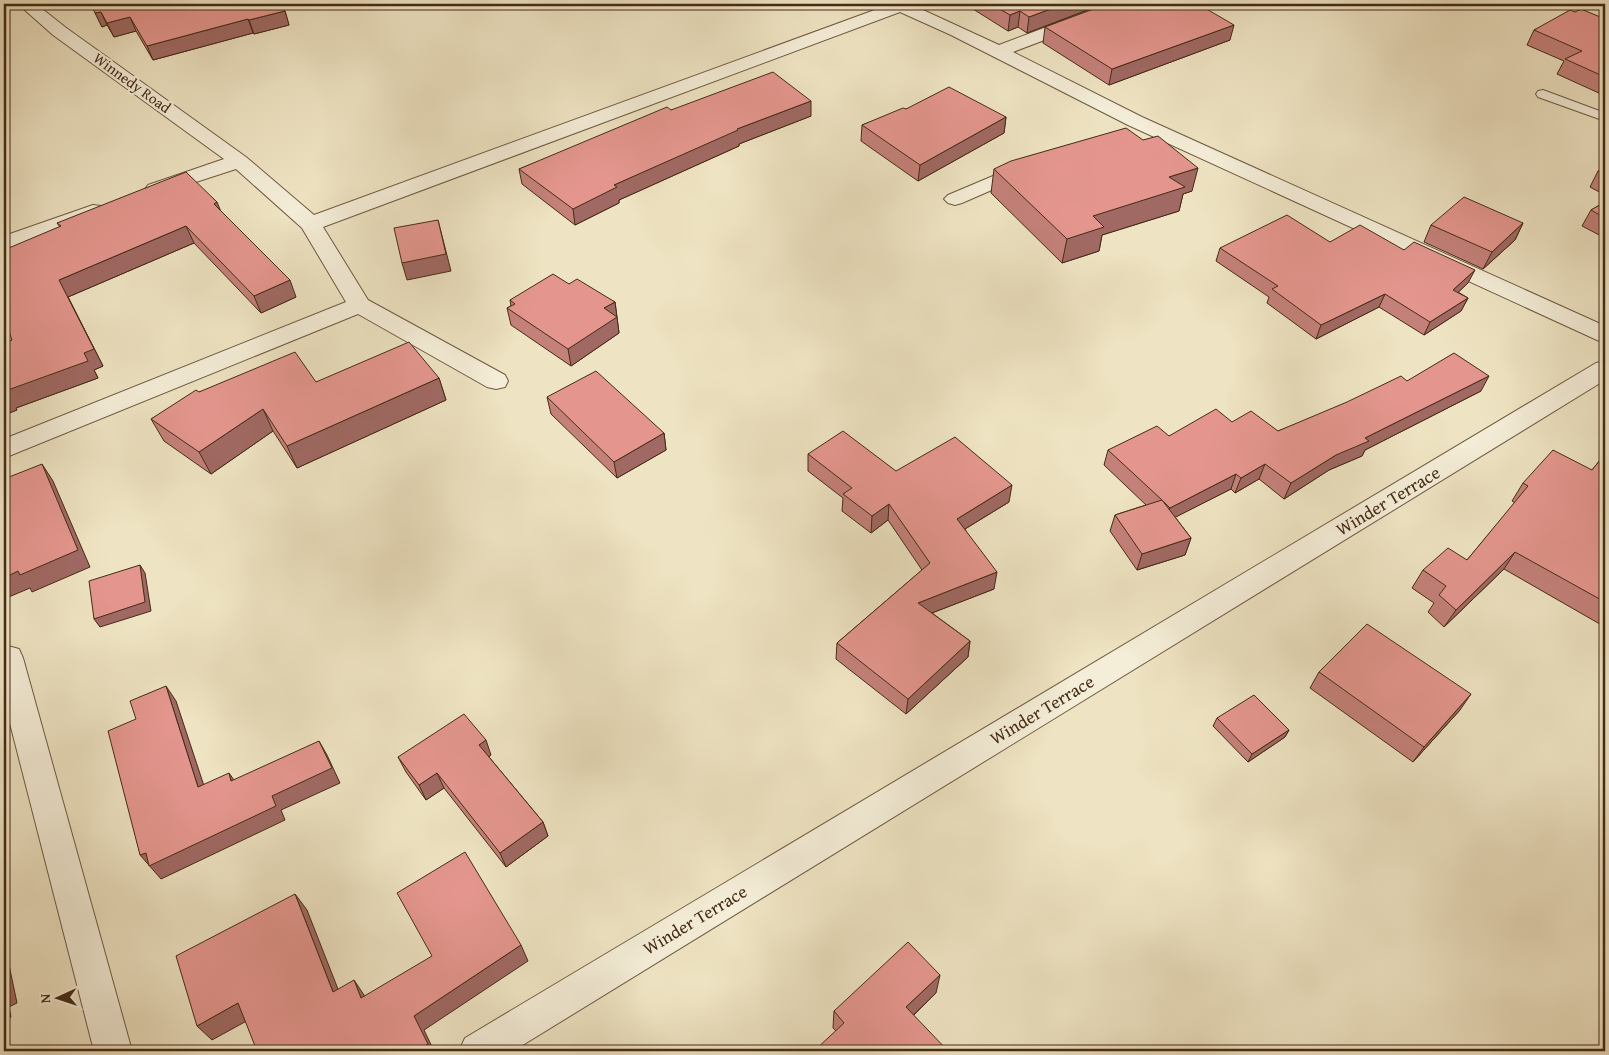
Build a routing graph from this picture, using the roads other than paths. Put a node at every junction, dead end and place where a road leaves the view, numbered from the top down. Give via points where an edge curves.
1 (26, 4) edge
2 (1123, 4) edge
3 (903, 5) edge
4 (998, 52) junction
5 (1543, 94) dead end
6 (1605, 117) edge
7 (1135, 121) junction
8 (1108, 133) edge
9 (1045, 160) edge
10 (239, 161) junction
11 (138, 195) edge
12 (955, 199) dead end
13 (110, 205) edge
14 (310, 224) junction
15 (4, 243) edge
16 (358, 306) junction
17 (1605, 335) edge
18 (1605, 369) edge
19 (496, 381) dead end
20 (4, 450) edge
21 (8, 658) dead end
22 (113, 1051) edge
23 (478, 1051) edge

1 - 10 street, Winnedy Road
2 - 4 street
3 - 4 street
3 - 14 street
4 - 7 street
5 - 6 lane
7 - 8 street
7 - 17 street
9 - 12 street
10 - 11 street
10 - 14 street, Winnedy Road
13 - 15 street
14 - 16 street, Winnedy Road
16 - 19 street
16 - 20 street
18 - 23 street, Winder Terrace
21 - 22 street

